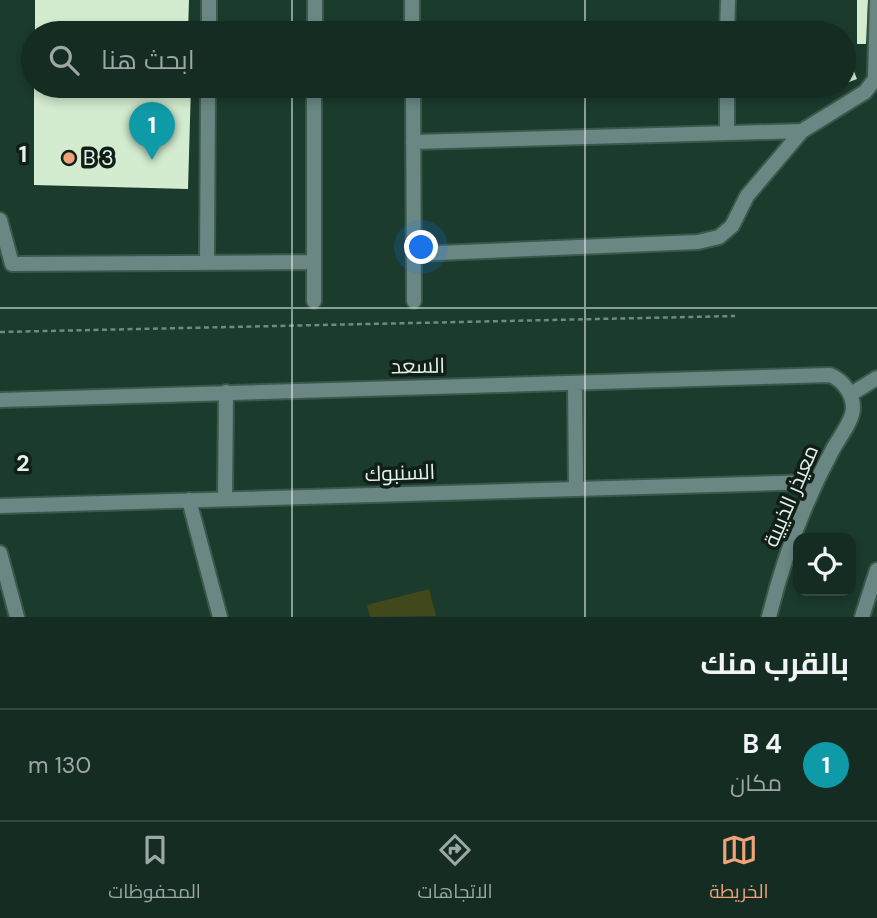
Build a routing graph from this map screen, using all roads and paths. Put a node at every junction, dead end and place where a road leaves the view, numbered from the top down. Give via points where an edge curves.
1 (209, 0) edge
2 (315, 0) edge
3 (412, 0) edge
4 (728, 0) edge
5 (877, 1) edge
6 (209, 21) edge
7 (315, 21) edge
8 (412, 21) edge
9 (727, 21) edge
10 (208, 98) edge
11 (314, 98) edge
12 (413, 98) edge
13 (727, 98) edge
14 (855, 98) edge
15 (856, 98) edge
16 (802, 131) junction
17 (727, 132) junction
18 (413, 142) junction
19 (0, 220) edge
20 (414, 254) junction
21 (313, 261) junction
22 (207, 262) junction
23 (314, 301) dead end
24 (414, 301) dead end
25 (734, 316) dead end
26 (0, 332) edge
27 (877, 378) edge
28 (575, 383) junction
29 (226, 391) junction
30 (851, 394) junction
31 (0, 400) edge
32 (815, 482) junction
33 (576, 489) junction
34 (225, 499) junction
35 (189, 500) junction
36 (0, 506) edge
37 (0, 553) edge
38 (877, 570) edge
39 (17, 617) edge
40 (220, 617) edge
41 (769, 617) edge
42 (862, 617) edge

1 - 6 street
2 - 7 street
3 - 8 street
4 - 9 street
5 - 15 street via 875,79
10 - 22 street
11 - 21 street
12 - 18 street
13 - 17 street
14 - 16 street
16 - 17 street
16 - 20 street via 719,237 698,242
17 - 18 street
18 - 20 street
19 - 22 street via 12,264
20 - 24 street
21 - 22 street
21 - 23 street
25 - 26 path
27 - 30 street
28 - 29 street, السعد
28 - 30 street, السعد via 830,375
28 - 33 street
29 - 31 street, السعد
29 - 34 street
30 - 32 street, معيذر الذيبية via 854,411
32 - 33 street, السنبوك
32 - 41 street, معيذر الذيبية
33 - 34 street, السنبوك
34 - 35 street, السنبوك
35 - 36 street, السنبوك
35 - 40 street
37 - 39 street
38 - 42 street

